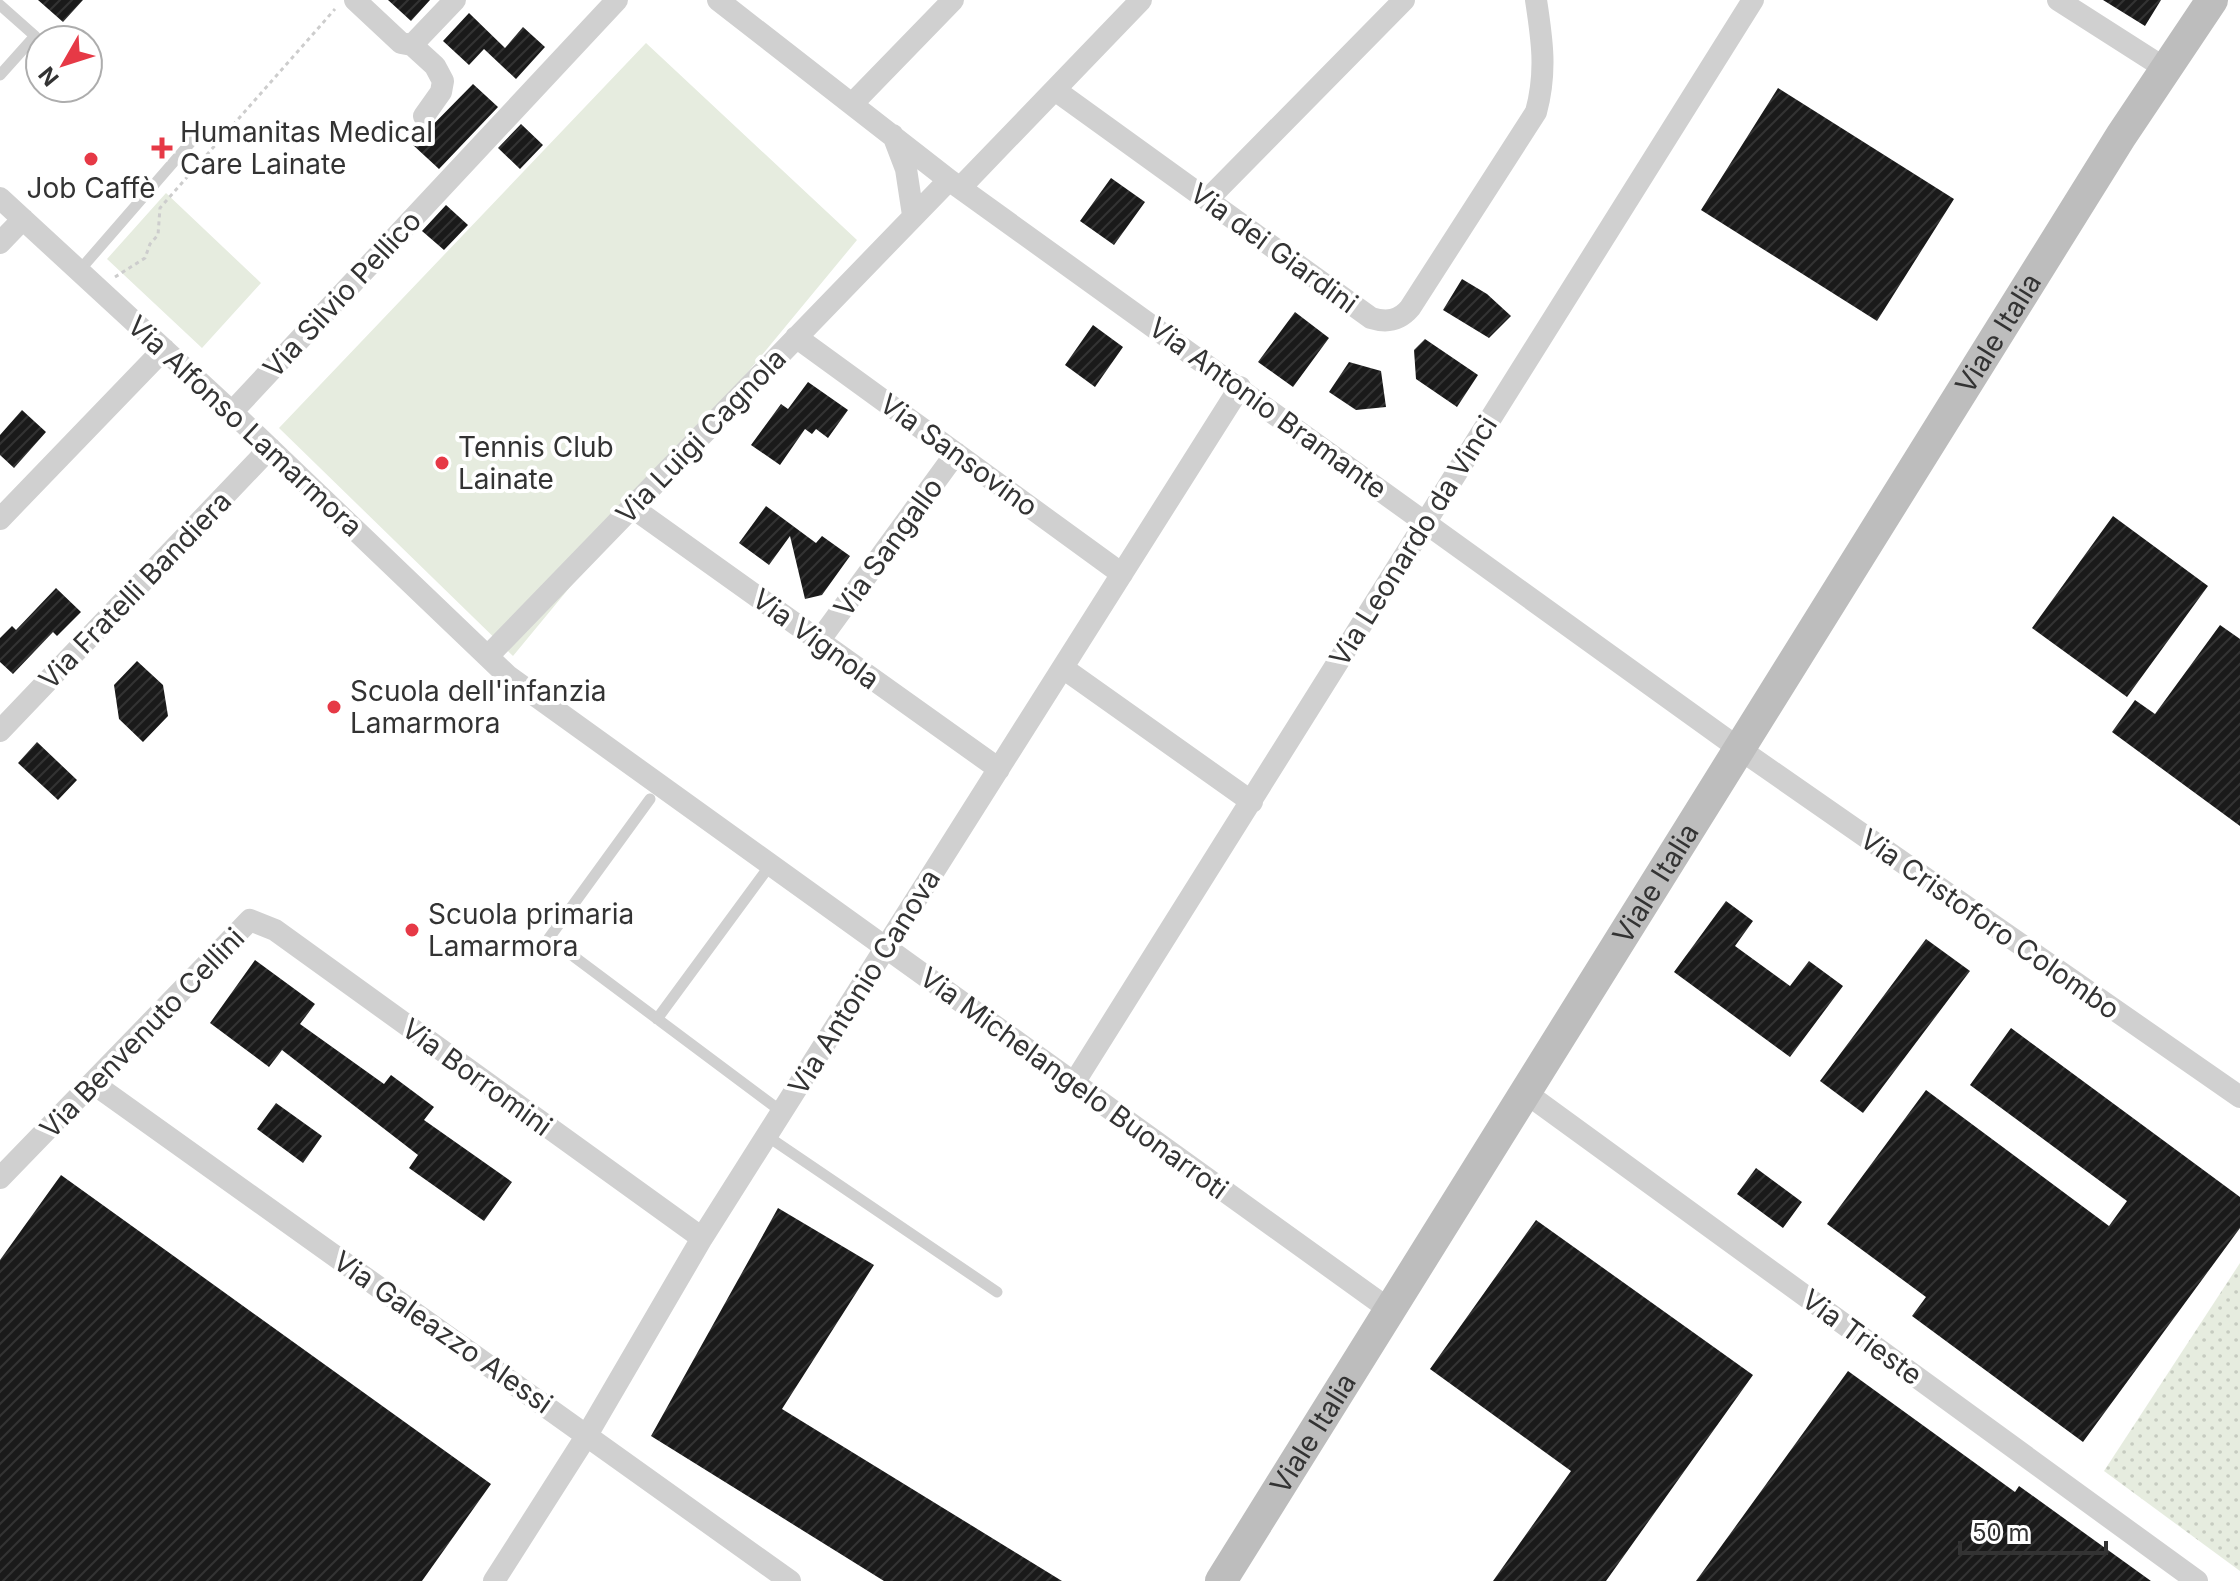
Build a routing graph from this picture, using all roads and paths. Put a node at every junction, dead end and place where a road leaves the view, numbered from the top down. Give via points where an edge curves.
1 (343, 0) edge
2 (355, 0) edge
3 (455, 0) edge
4 (617, 0) edge
5 (718, 0) edge
6 (953, 0) edge
7 (1141, 0) edge
8 (1404, 0) edge
9 (1536, 0) edge
10 (1753, 0) edge
11 (2058, 0) edge
12 (0, 5) edge
13 (2207, 5) edge
14 (412, 45) junction
15 (0, 75) edge
16 (2160, 78) junction
17 (1055, 90) junction
18 (853, 103) junction
19 (424, 116) dead end
20 (893, 135) junction
21 (191, 142) dead end
22 (955, 184) junction
23 (0, 198) edge
24 (1208, 199) junction
25 (913, 215) junction
26 (23, 219) junction
27 (0, 243) edge
28 (79, 271) junction
29 (101, 291) junction
30 (796, 337) junction
31 (164, 349) junction
32 (1240, 387) junction
33 (232, 412) junction
34 (270, 448) junction
35 (956, 453) junction
36 (633, 508) junction
37 (0, 519) edge
38 (1423, 521) junction
39 (1122, 574) junction
40 (819, 641) junction
41 (488, 656) junction
42 (1063, 668) junction
43 (0, 731) edge
44 (1741, 750) junction
45 (999, 769) junction
46 (650, 799) dead end
47 (1252, 802) junction
48 (771, 864) junction
49 (250, 920) joint
50 (886, 947) junction
51 (657, 1019) junction
52 (1074, 1083) junction
53 (94, 1084) junction
54 (1526, 1093) junction
55 (2240, 1097) edge
56 (782, 1112) junction
57 (767, 1136) junction
58 (0, 1178) edge
59 (702, 1238) junction
60 (997, 1292) dead end
61 (1390, 1310) junction
62 (587, 1435) junction
63 (494, 1581) edge
64 (790, 1581) edge
65 (1221, 1581) edge
66 (2197, 1581) edge

1 - 29 path via 160,208 162,223 145,258 120,271
2 - 14 street via 401,43
3 - 14 street
4 - 33 street, Via Silvio Pellico
5 - 18 street, Via Antonio Bramante
6 - 18 street
7 - 17 street, Via Luigi Cagnola
8 - 24 street
9 - 24 street, Via dei Giardini via 1544,55 1536,112 1404,314 1383,322 1371,318
10 - 38 street, Via Leonardo da Vinci
11 - 16 street
12 - 15 lane via 35,36
13 - 16 street, Viale Italia
14 - 19 street via 443,81
16 - 44 street, Viale Italia
17 - 22 street, Via Luigi Cagnola
17 - 24 street, Via dei Giardini
18 - 20 street, Via Antonio Bramante
20 - 22 street, Via Antonio Bramante
20 - 25 street via 906,169
21 - 28 lane
22 - 25 street, Via Luigi Cagnola
22 - 32 street, Via Antonio Bramante
23 - 26 street, Via Alfonso Lamarmora
25 - 30 street, Via Luigi Cagnola
26 - 27 street
26 - 28 street, Via Alfonso Lamarmora
28 - 29 street, Via Alfonso Lamarmora
29 - 31 street, Via Alfonso Lamarmora
30 - 35 street, Via Sansovino
30 - 36 street, Via Luigi Cagnola
31 - 33 street, Via Alfonso Lamarmora
31 - 37 street
32 - 38 street, Via Antonio Bramante
32 - 39 street, Via Antonio Canova
33 - 34 street, Via Alfonso Lamarmora
34 - 41 street, Via Alfonso Lamarmora
34 - 43 street, Via Fratelli Bandiera
35 - 39 street, Via Sansovino
35 - 40 street, Via Sangallo
36 - 40 street, Via Vignola
36 - 41 street, Via Luigi Cagnola
38 - 44 street, Via Antonio Bramante
38 - 47 street, Via Leonardo da Vinci
39 - 42 street, Via Antonio Canova
40 - 45 street, Via Vignola
41 - 48 street, Via Michelangelo Buonarroti via 508,676
42 - 45 street, Via Antonio Canova
42 - 47 street
44 - 54 street, Viale Italia
44 - 55 street, Via Cristoforo Colombo
45 - 50 street, Via Antonio Canova
46 - 51 lane via 549,938
47 - 52 street, Via Leonardo da Vinci
48 - 50 street, Via Michelangelo Buonarroti
48 - 51 lane
49 - 53 street, Via Benvenuto Cellini
49 - 59 street, Via Borromini via 275,930
50 - 52 street, Via Michelangelo Buonarroti
50 - 56 street, Via Antonio Canova
51 - 56 lane
52 - 61 street, Via Michelangelo Buonarroti
53 - 58 street, Via Benvenuto Cellini
53 - 62 street, Via Galeazzo Alessi
54 - 61 street, Viale Italia
54 - 66 street, Via Trieste
56 - 57 street, Via Antonio Canova
57 - 59 street, Via Antonio Canova
57 - 60 lane
59 - 62 street, Via Antonio Canova
61 - 65 street, Viale Italia
62 - 63 street, Via Antonio Canova
62 - 64 street, Via Galeazzo Alessi

